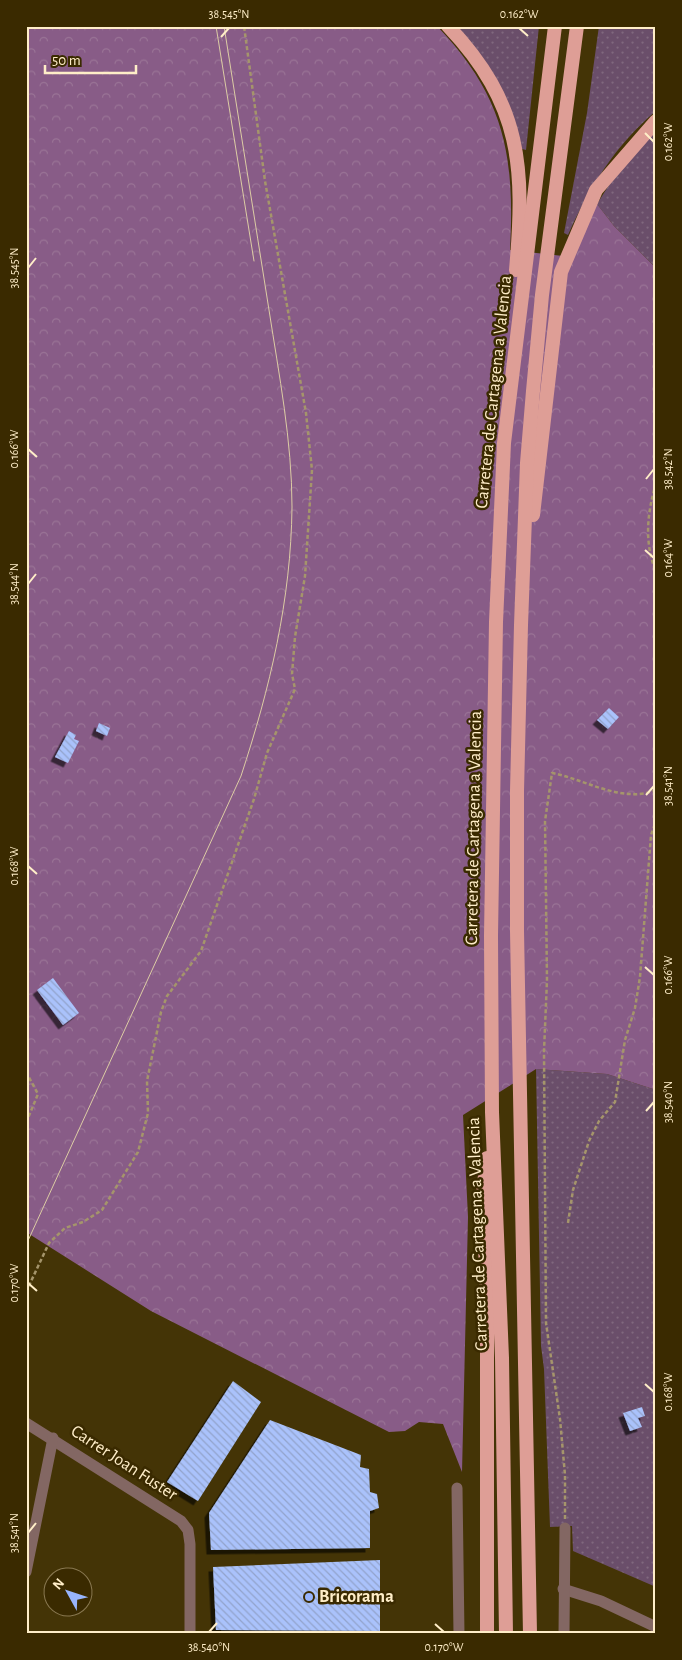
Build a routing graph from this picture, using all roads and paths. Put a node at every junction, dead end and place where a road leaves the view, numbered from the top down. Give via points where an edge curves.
1 (244, 26) edge
2 (448, 26) edge
3 (555, 26) edge
4 (577, 26) edge
5 (656, 120) edge
6 (504, 443) junction
7 (656, 483) edge
8 (656, 572) edge
9 (521, 625) junction
10 (656, 790) edge
11 (656, 821) edge
12 (26, 1072) edge
13 (492, 1112) junction
14 (26, 1123) edge
15 (568, 1223) dead end
16 (26, 1292) edge
17 (26, 1423) edge
18 (53, 1438) junction
19 (457, 1488) dead end
20 (565, 1528) joint
21 (26, 1572) edge
22 (563, 1589) junction
23 (656, 1627) edge
24 (190, 1634) edge
25 (459, 1634) edge
26 (487, 1634) edge
27 (506, 1634) edge
28 (530, 1634) edge
29 (564, 1634) edge

1 - 16 path via 265,181 306,413 312,470 305,576 294,646 292,674 295,689 267,753 201,951 167,996 161,1012 147,1081 148,1113 138,1152 102,1210 65,1228 48,1243
2 - 6 highway via 485,71 503,106 514,139 521,179
3 - 6 highway, Carretera de Cartagena a Valencia
4 - 9 highway via 542,295 533,391
5 - 9 highway via 596,190 561,272
6 - 13 highway, Carretera de Cartagena a Valencia via 494,719
7 - 8 path via 650,504 648,551
9 - 28 highway via 517,912
10 - 20 path via 621,793 552,773 545,821 546,1323 560,1419
11 - 15 path via 651,834 640,977 615,1102 599,1120 589,1140 573,1190
12 - 14 path via 38,1094
13 - 26 highway via 483,1193 487,1296
13 - 27 highway, Carretera de Cartagena a Valencia via 502,1358
17 - 18 street, Carrer Joan Fuster
18 - 21 street
18 - 24 street, Carrer Joan Fuster via 181,1521 188,1530
19 - 25 street
20 - 22 street
22 - 23 street
22 - 29 street

